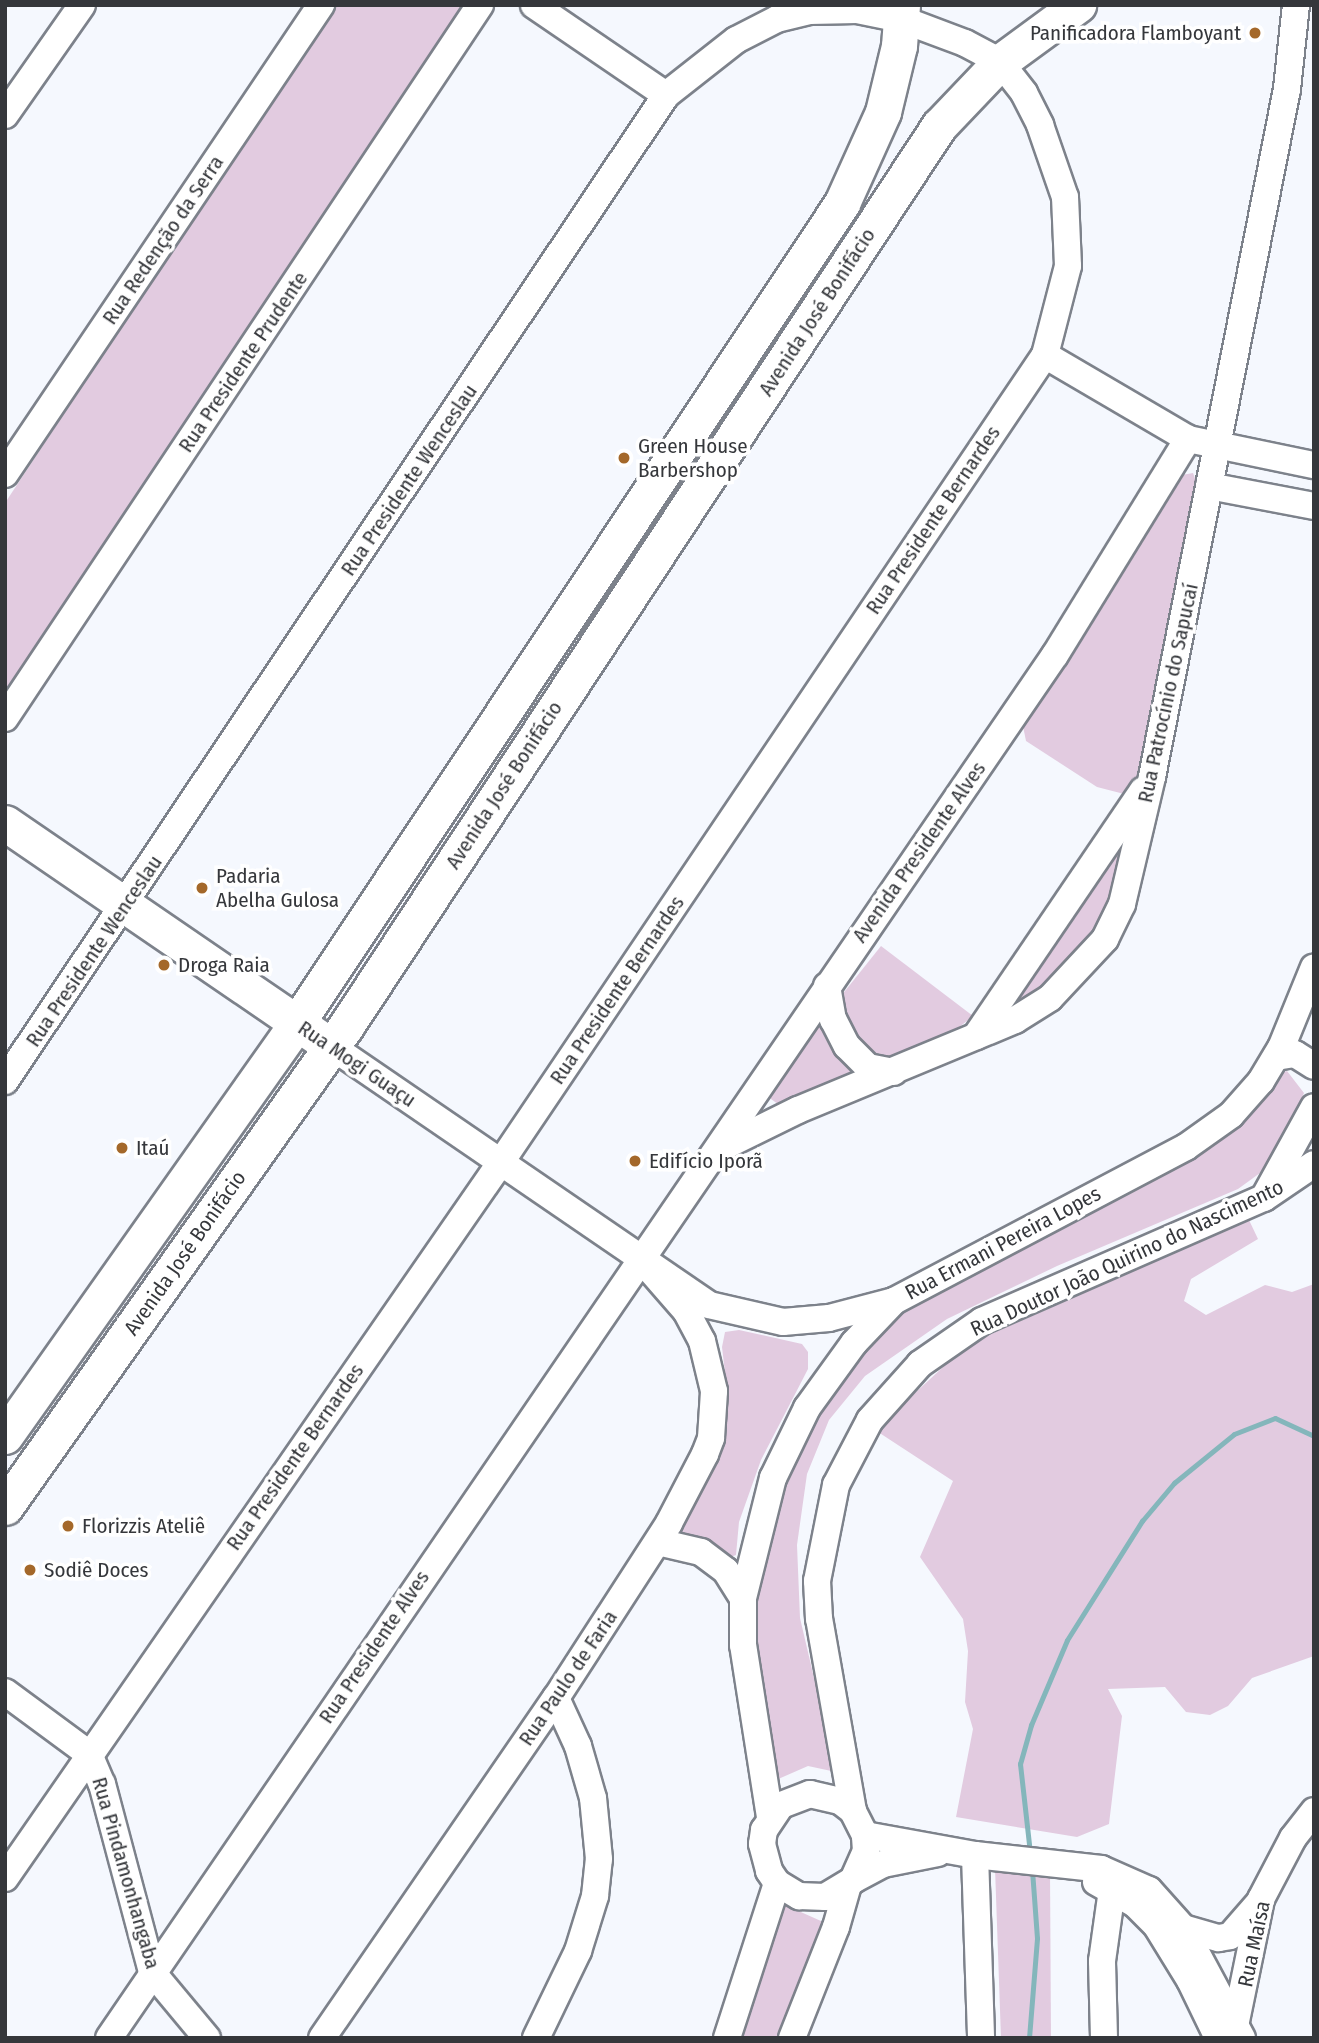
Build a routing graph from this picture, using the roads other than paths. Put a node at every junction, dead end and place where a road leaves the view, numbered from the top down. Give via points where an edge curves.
1 (82, 5) edge
2 (321, 5) edge
3 (480, 5) edge
4 (534, 5) edge
5 (1078, 5) edge
6 (1296, 5) edge
7 (902, 12) edge
8 (1000, 62) junction
9 (666, 95) junction
10 (5, 115) edge
11 (1045, 355) junction
12 (1188, 439) junction
13 (1214, 443) junction
14 (1314, 465) edge
15 (5, 474) edge
16 (1209, 486) junction
17 (1314, 506) edge
18 (5, 718) edge
19 (1152, 777) junction
20 (5, 823) edge
21 (125, 905) junction
22 (1314, 967) edge
23 (827, 986) junction
24 (297, 1023) junction
25 (976, 1037) junction
26 (331, 1046) junction
27 (1276, 1057) junction
28 (1314, 1066) edge
29 (894, 1072) junction
30 (5, 1081) edge
31 (1314, 1107) edge
32 (719, 1149) junction
33 (501, 1163) junction
34 (1314, 1164) edge
35 (1264, 1198) junction
36 (639, 1257) junction
37 (894, 1301) junction
38 (734, 1314) junction
39 (702, 1341) junction
40 (5, 1436) edge
41 (5, 1507) edge
42 (658, 1542) junction
43 (743, 1598) junction
44 (5, 1692) edge
45 (556, 1698) junction
46 (89, 1754) junction
47 (853, 1811) junction
48 (1314, 1811) edge
49 (771, 1817) junction
50 (865, 1835) junction
51 (975, 1854) junction
52 (5, 1878) edge
53 (1112, 1881) junction
54 (777, 1883) junction
55 (850, 1883) junction
56 (1261, 1899) junction
57 (1146, 1915) junction
58 (1183, 1928) junction
59 (1104, 1937) junction
60 (152, 1972) junction
61 (1229, 2036) edge
62 (109, 2038) edge
63 (207, 2038) edge
64 (322, 2038) edge
65 (536, 2038) edge
66 (727, 2038) edge
67 (792, 2038) edge
68 (981, 2038) edge
69 (1104, 2038) edge

1 - 10 street
2 - 15 street, Rua Redenção da Serra
3 - 18 street, Rua Presidente Prudente
4 - 9 street
5 - 8 main road, Avenida José Bonifácio
6 - 13 street, Rua Patrocínio do Sapucaí via 1287,89
7 - 8 street, Rua Presidente Wenceslau
7 - 9 street, Rua Presidente Wenceslau via 835,10 777,19 719,52
7 - 24 main road, Avenida José Bonifácio via 883,112 842,202
8 - 11 street, Rua Presidente Bernardes via 1024,93 1040,125 1065,197 1068,266
8 - 26 main road, Avenida José Bonifácio via 939,126
9 - 21 street, Rua Presidente Wenceslau
11 - 12 street
11 - 33 street, Rua Presidente Bernardes
12 - 13 street
12 - 23 street, Avenida Presidente Alves via 1055,655
13 - 14 street
13 - 16 street, Rua Patrocínio do Sapucaí
16 - 17 street
16 - 19 street, Rua Patrocínio do Sapucaí
19 - 25 street
19 - 25 street, Rua Patrocínio do Sapucaí via 1122,904 1105,939 1050,998
20 - 21 main road, Rua Mogi Guaçu
21 - 24 main road, Rua Mogi Guaçu
21 - 30 street, Rua Presidente Wenceslau
22 - 27 street, Rua Ermani Pereira Lopes
23 - 29 street via 832,1019 847,1046 869,1066
23 - 32 street, Avenida Presidente Alves
24 - 26 main road, Rua Mogi Guaçu
24 - 40 main road, Avenida José Bonifácio
25 - 29 street, Rua Patrocínio do Sapucaí
26 - 33 street, Rua Mogi Guaçu
26 - 41 main road, Avenida José Bonifácio
27 - 28 street via 1295,1054
27 - 37 street, Rua Ermani Pereira Lopes via 1231,1115 1186,1147
29 - 32 street, Rua Patrocínio do Sapucaí via 798,1110
31 - 35 street
32 - 36 street, Avenida Presidente Alves
33 - 36 street, Rua Mogi Guaçu
33 - 46 street, Rua Presidente Bernardes
34 - 35 street, Rua Doutor João Quirino do Nascimento
35 - 47 street, Rua Doutor João Quirino do Nascimento via 982,1321 920,1364 870,1420 836,1485 817,1581 819,1619
36 - 38 street, Rua Mogi Guaçu via 709,1305
36 - 39 street, Rua Paulo de Faria via 671,1293
36 - 60 street, Rua Presidente Alves
37 - 38 street via 829,1318 783,1322
37 - 43 street, Rua Ermani Pereira Lopes via 854,1343 807,1408 773,1478
38 - 39 street via 720,1319
39 - 42 street, Rua Paulo de Faria via 714,1391 710,1438
42 - 43 street via 701,1552 726,1571
42 - 45 street, Rua Paulo de Faria
43 - 49 street, Rua Ermani Pereira Lopes via 743,1645
44 - 46 street, Rua Pindamonhangaba
45 - 64 street, Rua Paulo de Faria
45 - 65 street via 578,1746 593,1798 599,1859 595,1896 578,1951
46 - 52 street, Rua Presidente Bernardes
46 - 60 street, Rua Pindamonhangaba via 102,1784
47 - 49 street via 840,1801 810,1794 788,1801
47 - 50 street
48 - 56 street, Rua Maísa via 1293,1838
49 - 54 street via 763,1851
50 - 51 street
50 - 55 street via 862,1867
51 - 53 street via 1066,1865
51 - 55 street via 883,1864
51 - 68 street
53 - 57 street
53 - 58 street via 1149,1890
53 - 59 street
54 - 55 street via 812,1898
54 - 66 street
55 - 67 street
56 - 58 street via 1230,1936 1207,1936
56 - 61 street, Rua Maísa
57 - 59 street via 1119,1922
57 - 61 street
58 - 61 street
59 - 69 street
60 - 62 street, Rua Presidente Alves
60 - 63 street, Rua Pindamonhangaba

